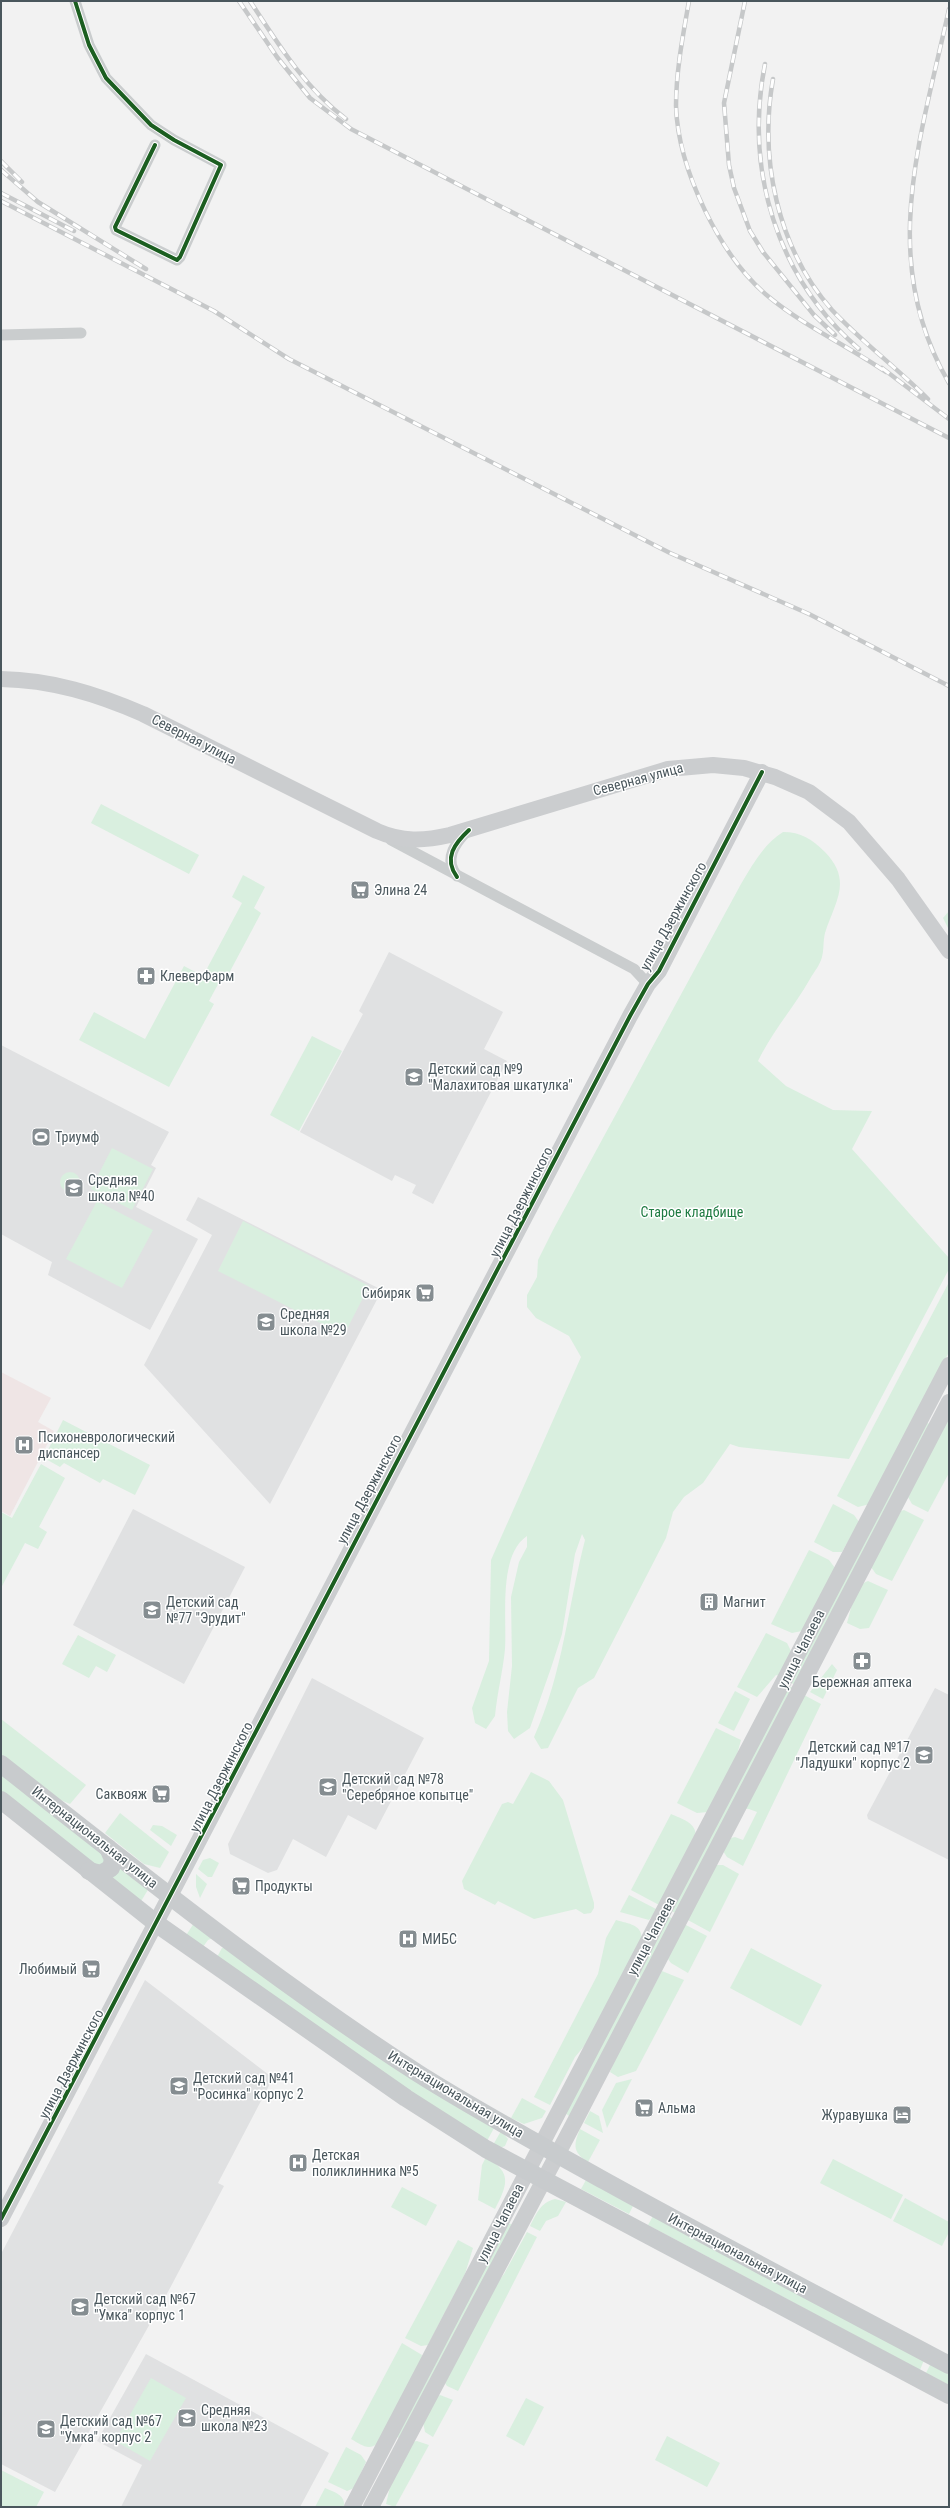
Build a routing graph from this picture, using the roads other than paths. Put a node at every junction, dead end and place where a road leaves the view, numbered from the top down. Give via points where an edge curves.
1 (75, 1) edge
2 (155, 145) dead end
3 (80, 333) dead end
4 (1, 334) edge
5 (1, 679) edge
6 (762, 772) junction
7 (469, 830) junction
8 (377, 832) junction
9 (457, 877) junction
10 (949, 951) edge
11 (648, 984) junction
12 (949, 1366) edge
13 (949, 1402) edge
14 (925, 1412) junction
15 (940, 1420) junction
16 (1, 1764) edge
17 (1, 1800) edge
18 (108, 1848) junction
19 (89, 1871) junction
20 (172, 1896) junction
21 (157, 1924) junction
22 (232, 1943) junction
23 (215, 1966) junction
24 (540, 2145) junction
25 (558, 2154) junction
26 (527, 2171) junction
27 (544, 2180) junction
28 (646, 2203) junction
29 (1, 2219) edge
30 (632, 2228) junction
31 (949, 2365) edge
32 (949, 2395) edge
33 (386, 2442) junction
34 (401, 2450) junction
35 (352, 2507) edge
36 (371, 2507) edge

1 - 2 street via 89,45 106,78 152,125 174,140 222,165 204,208 177,260 116,230 115,227
3 - 4 street
5 - 8 main road, Северная улица via 46,683 110,700 150,717
6 - 7 main road, Северная улица via 713,765 668,769
6 - 10 main road, Северная улица via 809,792 849,822 898,879
6 - 11 main road, улица Дзержинского via 659,971
7 - 8 main road, Северная улица via 421,840 400,839
7 - 9 street via 451,852 451,867
8 - 9 street, Северная улица
9 - 11 street, Северная улица via 634,969
11 - 20 main road, улица Дзержинского via 372,1507
12 - 14 main road, улица Чапаева
13 - 15 main road, улица Чапаева
14 - 15 main road
14 - 24 main road, улица Чапаева
15 - 25 main road, улица Чапаева
16 - 18 main road, Интернациональная улица
17 - 19 main road, Интернациональная улица
18 - 19 main road via 113,1859 111,1868 101,1874
18 - 20 main road, Интернациональная улица
19 - 21 main road, Интернациональная улица
20 - 21 main road, улица Дзержинского
20 - 22 main road, Интернациональная улица
21 - 23 main road, Интернациональная улица
21 - 29 main road, улица Дзержинского
22 - 23 main road via 220,1941 213,1945 209,1958
22 - 24 main road, Интернациональная улица via 406,2066
23 - 26 main road, Интернациональная улица via 406,2098 486,2149
24 - 25 main road, Интернациональная улица
24 - 26 main road, улица Чапаева
25 - 27 main road, улица Чапаева
25 - 28 main road, Интернациональная улица
26 - 27 main road, Интернациональная улица
26 - 33 main road, улица Чапаева
27 - 30 main road, Интернациональная улица
27 - 34 main road, улица Чапаева
28 - 30 main road
28 - 31 main road, Интернациональная улица
30 - 32 main road, Интернациональная улица
33 - 34 main road
33 - 35 main road, улица Чапаева
34 - 36 main road, улица Чапаева

